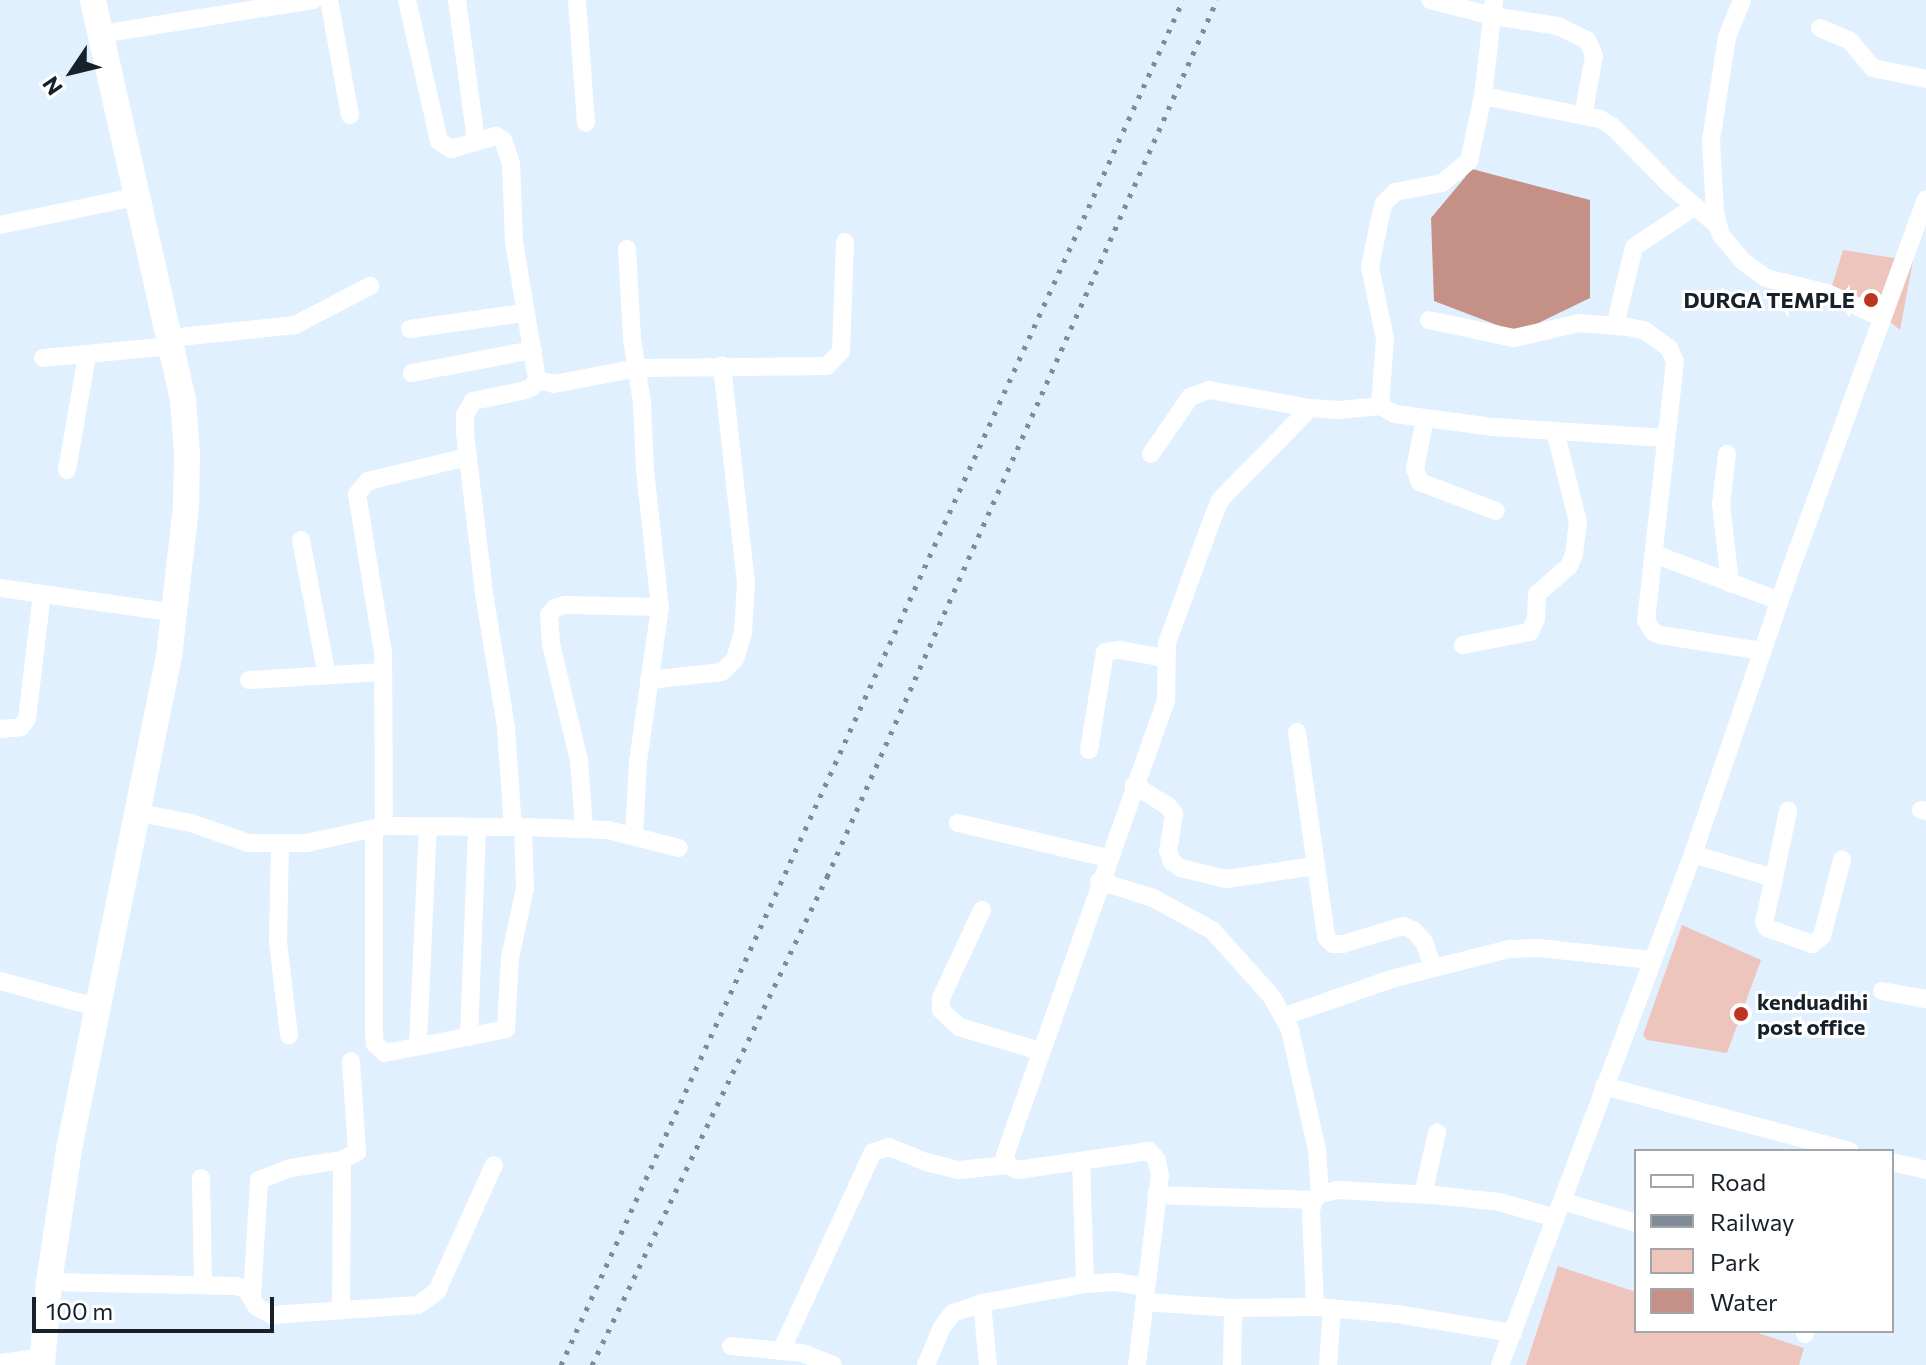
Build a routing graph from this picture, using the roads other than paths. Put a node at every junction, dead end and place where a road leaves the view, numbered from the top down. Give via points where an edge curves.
1 (93, 0) edge
2 (313, 0) edge
3 (329, 0) edge
4 (407, 0) edge
5 (457, 0) edge
6 (577, 0) edge
7 (1430, 0) edge
8 (1742, 0) edge
9 (1493, 8) edge
10 (1820, 28) dead end
11 (101, 34) junction
12 (1926, 79) edge
13 (1483, 96) junction
14 (350, 115) dead end
15 (1583, 116) junction
16 (586, 123) dead end
17 (476, 141) junction
18 (140, 196) junction
19 (1926, 199) edge
20 (1694, 207) junction
21 (1716, 224) junction
22 (0, 225) edge
23 (845, 242) dead end
24 (627, 249) dead end
25 (370, 286) dead end
26 (524, 313) junction
27 (1881, 317) junction
28 (1429, 320) dead end
29 (1615, 326) junction
30 (410, 329) dead end
31 (171, 342) junction
32 (533, 350) junction
33 (87, 355) junction
34 (43, 358) dead end
35 (722, 365) junction
36 (638, 368) junction
37 (412, 373) dead end
38 (537, 380) junction
39 (1380, 406) junction
40 (1310, 408) junction
41 (1425, 418) junction
42 (1555, 431) junction
43 (1665, 438) junction
44 (1151, 454) dead end
45 (1727, 454) dead end
46 (467, 457) junction
47 (67, 470) dead end
48 (1496, 511) dead end
49 (301, 540) dead end
50 (1654, 554) junction
51 (1730, 583) junction
52 (0, 588) edge
53 (42, 594) junction
54 (1780, 601) junction
55 (660, 607) junction
56 (175, 613) junction
57 (1463, 645) dead end
58 (1762, 651) junction
59 (1165, 658) junction
60 (383, 672) junction
61 (327, 676) junction
62 (249, 680) dead end
63 (649, 680) junction
64 (0, 729) edge
65 (1297, 732) dead end
66 (1089, 750) dead end
67 (1134, 785) junction
68 (1788, 811) dead end
69 (139, 813) junction
70 (958, 823) dead end
71 (428, 827) junction
72 (477, 827) junction
73 (518, 827) junction
74 (379, 828) junction
75 (584, 829) junction
76 (634, 835) junction
77 (280, 843) junction
78 (679, 848) dead end
79 (1693, 854) junction
80 (1107, 858) junction
81 (1842, 860) dead end
82 (1315, 866) junction
83 (1099, 881) junction
84 (1773, 883) junction
85 (982, 910) dead end
86 (1652, 960) junction
87 (1433, 967) junction
88 (0, 981) edge
89 (1882, 991) dead end
90 (1926, 999) edge
91 (96, 1007) junction
92 (1285, 1016) junction
93 (289, 1035) dead end
94 (469, 1037) junction
95 (418, 1044) junction
96 (1040, 1051) junction
97 (351, 1061) dead end
98 (1604, 1086) junction
99 (1437, 1133) dead end
100 (1842, 1149) edge
101 (342, 1160) junction
102 (1081, 1161) junction
103 (1894, 1162) edge
104 (494, 1165) dead end
105 (1008, 1165) junction
106 (1926, 1170) edge
107 (201, 1178) dead end
108 (1423, 1194) junction
109 (1156, 1195) junction
110 (1317, 1197) junction
111 (1559, 1209) junction
112 (1634, 1223) edge
113 (49, 1282) junction
114 (1085, 1284) junction
115 (203, 1285) junction
116 (1145, 1294) junction
117 (252, 1296) junction
118 (982, 1303) junction
119 (1233, 1308) junction
120 (1324, 1308) junction
121 (341, 1310) junction
122 (1513, 1333) junction
123 (731, 1346) dead end
124 (781, 1351) junction
125 (43, 1361) edge
126 (0, 1363) edge
127 (833, 1365) edge
128 (926, 1365) edge
129 (988, 1365) edge
130 (1137, 1365) edge
131 (1232, 1365) edge
132 (1328, 1365) edge
133 (1500, 1365) edge

1 - 11 street
2 - 11 street
3 - 14 street
4 - 17 street via 439,141 451,149
5 - 17 street
6 - 16 street
7 - 9 street
8 - 21 street via 1725,50 1711,140
9 - 13 street
9 - 15 street via 1558,26 1593,47
10 - 12 street via 1850,41 1873,68
11 - 18 street
13 - 15 street
13 - 39 street via 1472,152 1463,167 1442,183 1395,192 1384,203 1370,267 1385,339
15 - 20 street via 1600,119 1622,133
17 - 26 street via 496,136 509,150
18 - 22 street
18 - 31 street
19 - 27 street
20 - 21 street
20 - 29 street via 1634,247
21 - 27 street via 1727,245 1766,278 1827,293
23 - 35 street via 844,330 836,360 820,369
24 - 36 street
25 - 31 street via 295,325
26 - 30 street
26 - 32 street
27 - 54 street
28 - 29 street via 1514,338 1579,323
29 - 43 street via 1644,330 1673,353
31 - 33 street
31 - 56 street via 187,454
32 - 37 street
32 - 38 street
33 - 34 street
33 - 47 street
35 - 36 street
35 - 63 street via 746,583 743,633 735,659 722,672
36 - 38 street via 554,384
36 - 55 street
38 - 46 street via 522,391 473,401 465,415
39 - 40 street
39 - 41 street
40 - 44 street via 1209,390 1190,397
40 - 59 street via 1220,500 1171,628
41 - 42 street
41 - 48 street via 1415,469 1420,482
42 - 43 street
42 - 57 street via 1578,522 1569,566 1537,594 1530,632
43 - 50 street
45 - 51 street via 1721,504
46 - 60 street via 368,481 357,494
46 - 73 street
49 - 61 street
50 - 51 street
50 - 58 street via 1645,609 1653,632
51 - 54 street
52 - 53 street
53 - 56 street
53 - 64 street via 27,719 12,730
54 - 58 street
55 - 63 street
55 - 75 street via 565,605 549,615 579,760
56 - 69 street
58 - 79 street
59 - 66 street via 1105,652
59 - 67 street via 1166,700
60 - 61 street
60 - 74 street
61 - 62 street
63 - 76 street
65 - 82 street
67 - 80 street
67 - 82 street via 1174,814 1168,851 1181,868 1226,879
68 - 84 street
69 - 77 street via 191,823 248,843
69 - 91 street
70 - 80 street
71 - 72 street
71 - 74 street
71 - 95 street
72 - 73 street
72 - 94 street
73 - 75 street
73 - 94 street via 525,888 510,958 509,1019 498,1033
74 - 77 street via 307,843
74 - 95 street via 375,1044 385,1053
75 - 76 street
76 - 78 street
77 - 93 street via 278,942
79 - 84 street via 1763,873
79 - 86 street
80 - 83 street
81 - 84 street via 1816,943 1767,928
82 - 87 street via 1322,926 1333,944 1403,926 1424,942
83 - 92 street via 1153,898 1212,930
83 - 96 street
85 - 96 street via 941,998 941,1010 959,1027
86 - 87 street via 1527,947
86 - 98 street
87 - 92 street
88 - 91 street
89 - 90 street
91 - 113 street
92 - 110 street via 1317,1150
94 - 95 street
96 - 105 street via 1010,1136
97 - 101 street via 359,1145
98 - 100 street
98 - 111 street
99 - 108 street
101 - 117 street via 291,1168 259,1180
101 - 121 street
102 - 105 street via 1017,1170
102 - 109 street via 1149,1151 1158,1168
102 - 114 street
103 - 106 street
104 - 121 street via 437,1291 418,1305
105 - 124 street via 958,1170 889,1147 873,1152
107 - 115 street
108 - 110 street via 1337,1190
108 - 111 street
109 - 110 street
109 - 116 street
110 - 120 street via 1311,1210
111 - 112 street
111 - 122 street
113 - 115 street
113 - 125 street
114 - 116 street via 1115,1282
114 - 118 street
115 - 117 street via 236,1286
116 - 119 street
116 - 130 street
117 - 121 street via 263,1313 272,1315
118 - 128 street via 953,1313
118 - 129 street
119 - 120 street
119 - 131 street
120 - 122 street
120 - 132 street
122 - 133 street
123 - 124 street
124 - 127 street via 821,1357
125 - 126 street

